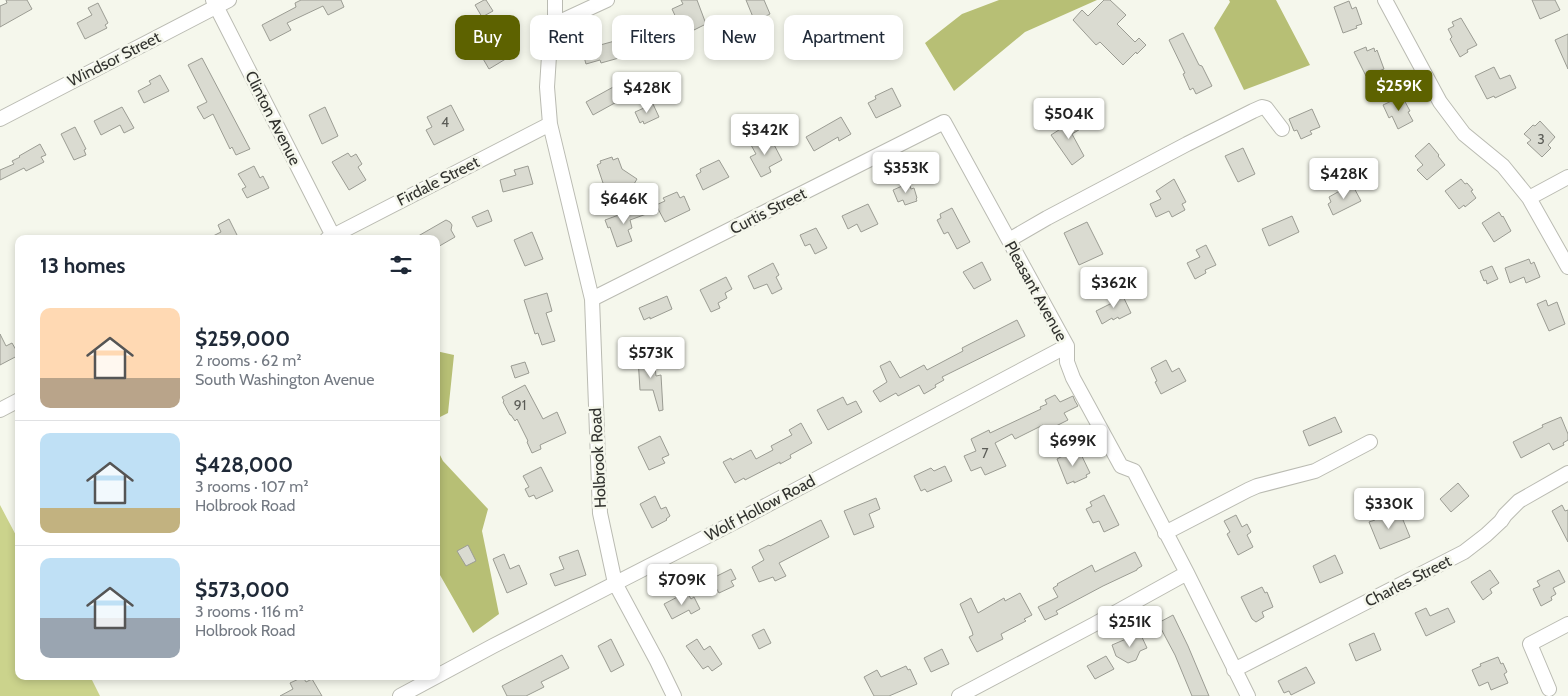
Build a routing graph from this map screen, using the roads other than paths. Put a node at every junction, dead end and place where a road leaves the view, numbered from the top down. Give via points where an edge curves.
1 (555, 0) edge
2 (607, 0) edge
3 (1385, 0) edge
4 (219, 2) edge
5 (555, 15) edge
6 (574, 15) edge
7 (549, 60) edge
8 (0, 119) edge
9 (944, 122) joint
10 (550, 124) junction
11 (1282, 129) dead end
12 (1568, 177) edge
13 (1529, 198) junction
14 (329, 235) edge
15 (334, 235) edge
16 (1009, 240) junction
17 (1568, 267) edge
18 (592, 299) junction
19 (1067, 346) junction
20 (15, 402) edge
21 (0, 410) edge
22 (1370, 442) dead end
23 (1568, 473) edge
24 (1165, 533) junction
25 (1187, 573) junction
26 (615, 583) junction
27 (1568, 624) edge
28 (1234, 670) junction
29 (440, 675) edge
30 (430, 680) edge
31 (1549, 689) dead end
32 (400, 696) edge
33 (674, 696) edge
34 (959, 696) edge
35 (1248, 696) edge

1 - 5 street, Holbrook Road
2 - 6 street
3 - 13 street via 1440,102 1464,134 1503,166
4 - 8 street, Windsor Street
4 - 14 street, Clinton Avenue
7 - 10 street, Holbrook Road
9 - 16 street, Pleasant Avenue
9 - 18 street, Curtis Street
10 - 15 street, Firdale Street
10 - 18 street, Holbrook Road
11 - 16 street via 1266,108 1257,109
12 - 13 street
13 - 17 street
16 - 19 street, Pleasant Avenue
18 - 26 street, Holbrook Road via 600,512
19 - 24 street, Pleasant Avenue via 1067,362 1073,378 1121,466 1134,472
19 - 26 street, Wolf Hollow Road
20 - 21 street
22 - 24 street via 1315,471 1257,486
23 - 28 street, Charles Street via 1518,501 1501,521 1464,552
24 - 25 street, Pleasant Avenue
25 - 28 street, Pleasant Avenue
25 - 34 street
26 - 29 street, Wolf Hollow Road
26 - 33 street, Holbrook Road
27 - 31 street via 1530,644
28 - 35 street, Pleasant Avenue
30 - 32 street, Wolf Hollow Road

